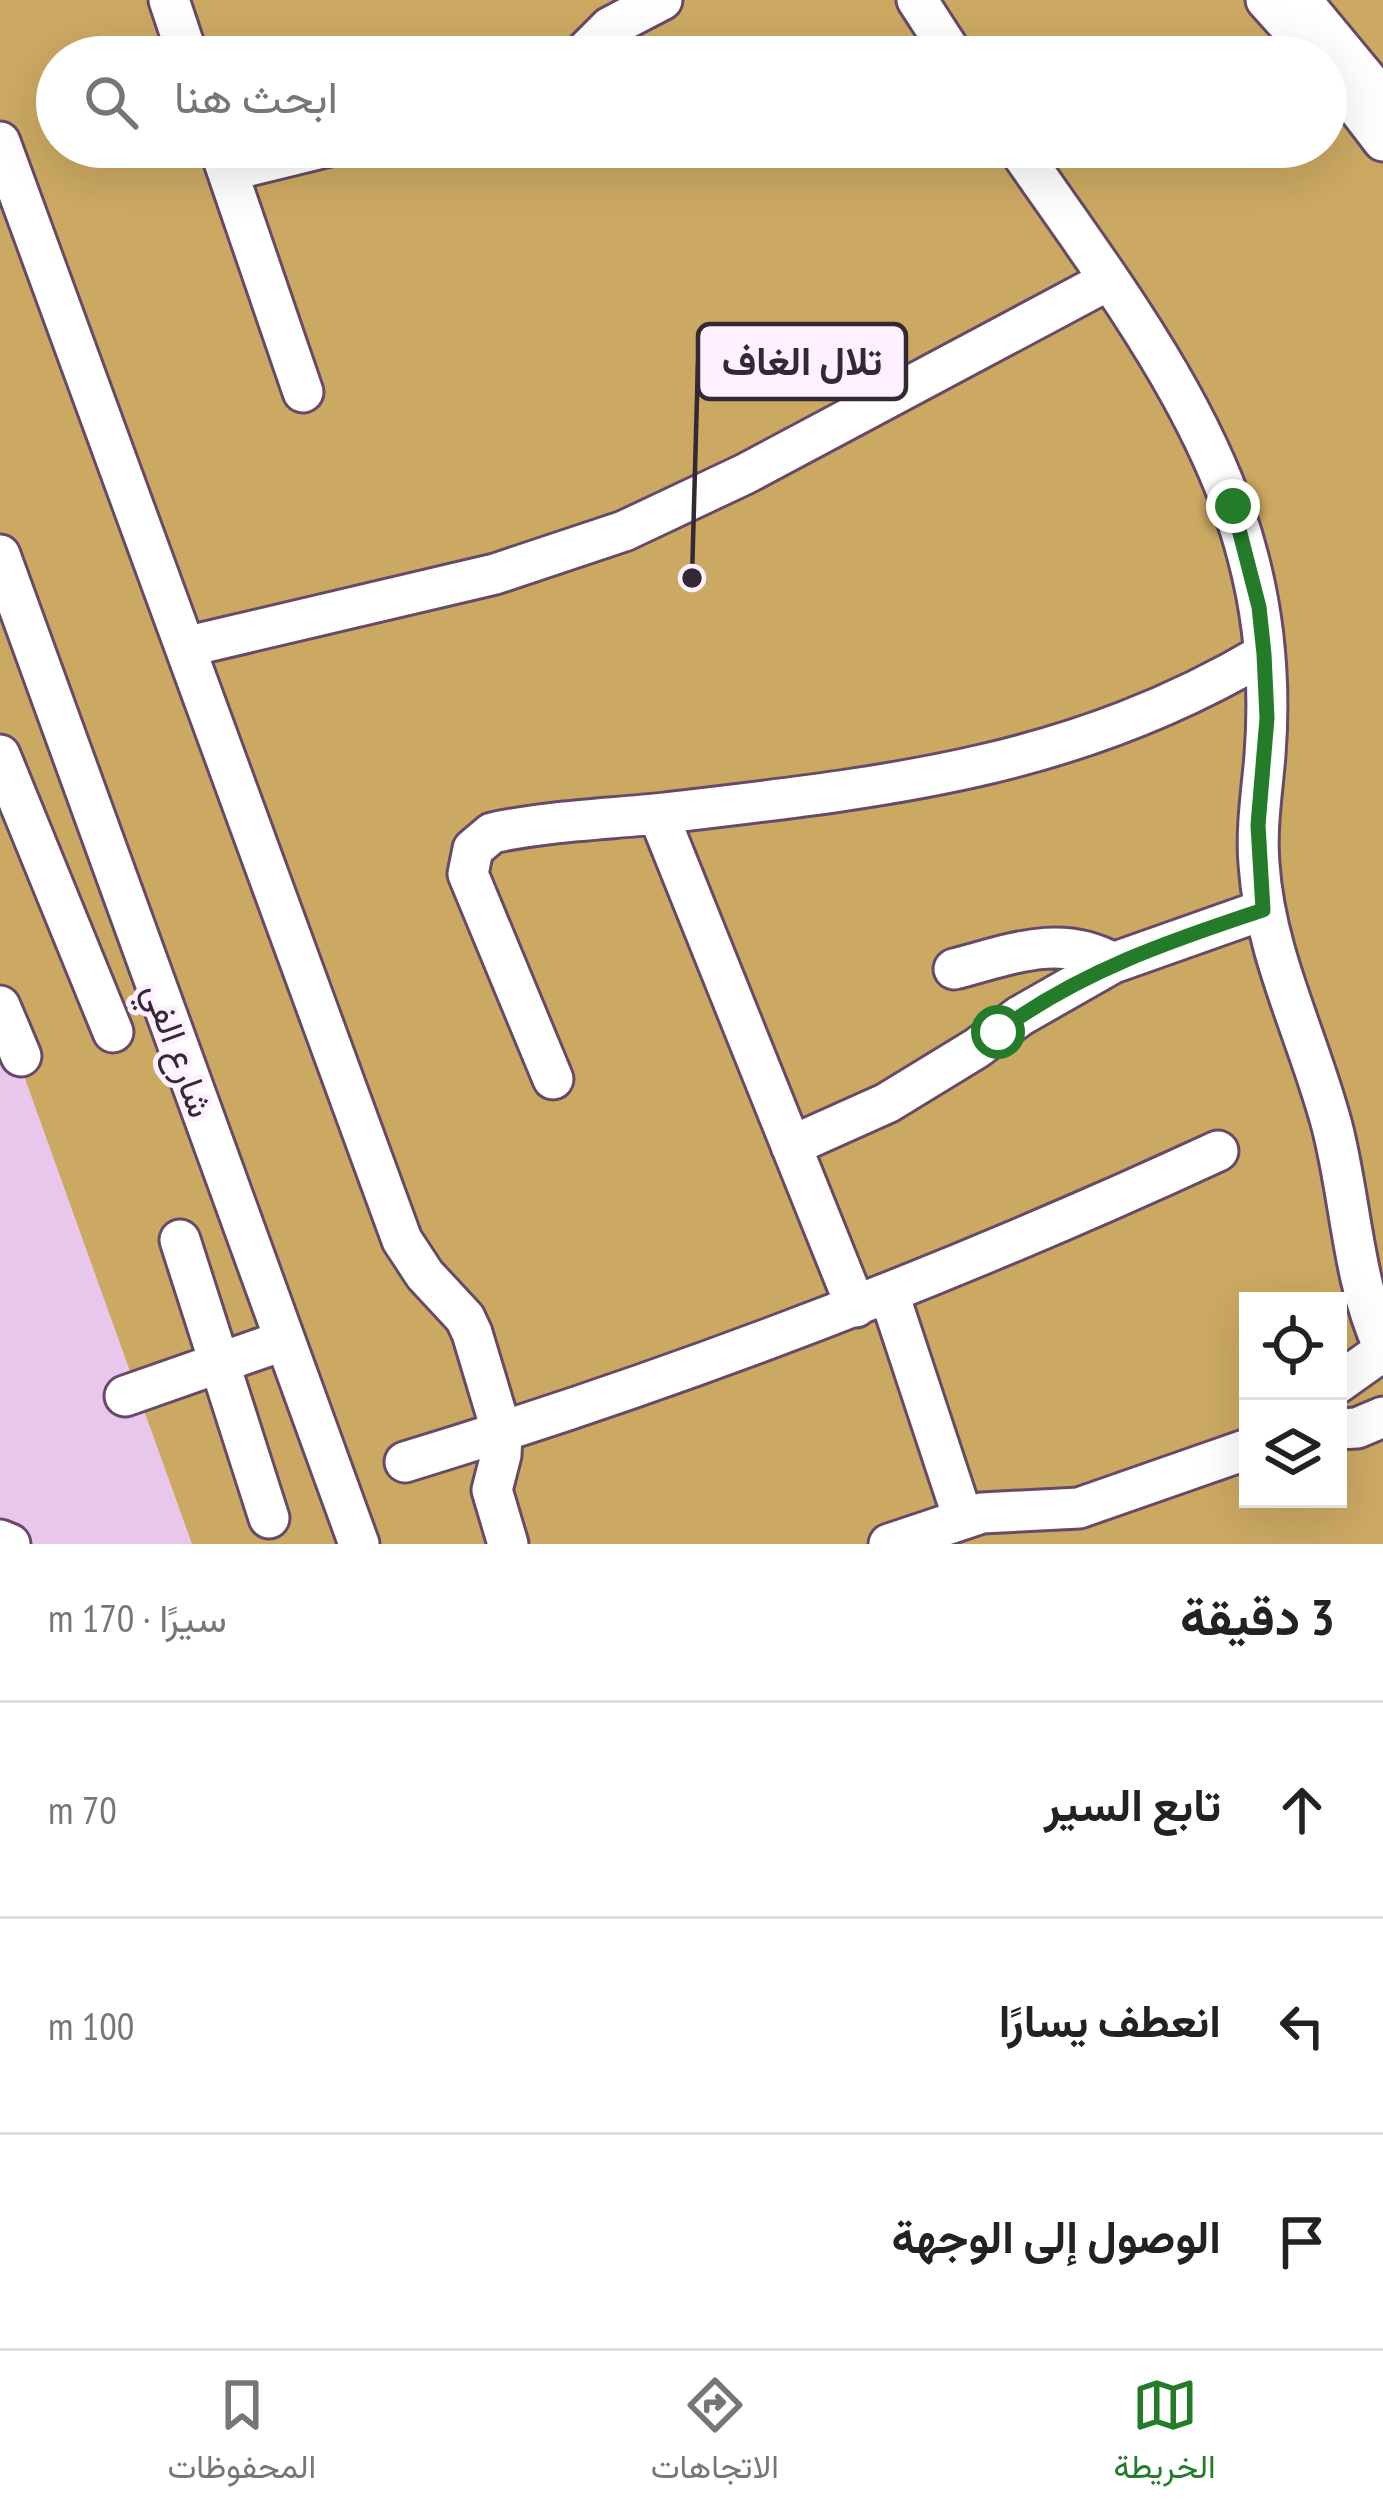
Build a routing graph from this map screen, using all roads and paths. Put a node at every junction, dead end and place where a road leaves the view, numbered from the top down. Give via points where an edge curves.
1 (169, 0) edge
2 (662, 0) edge
3 (916, 0) edge
4 (1266, 0) edge
5 (1301, 0) edge
6 (181, 36) edge
7 (601, 36) edge
8 (940, 36) edge
9 (1298, 36) edge
10 (1331, 36) edge
11 (1347, 56) edge
12 (1347, 95) edge
13 (1383, 99) edge
14 (1383, 141) edge
15 (0, 142) edge
16 (226, 168) edge
17 (1032, 168) edge
18 (1109, 280) junction
19 (304, 392) dead end
20 (0, 555) edge
21 (185, 647) junction
22 (1264, 654) junction
23 (0, 754) edge
24 (658, 814) junction
25 (1263, 910) junction
26 (1113, 963) junction
27 (954, 970) dead end
28 (0, 1006) edge
29 (113, 1032) dead end
30 (21, 1056) dead end
31 (553, 1079) dead end
32 (791, 1146) junction
33 (1218, 1151) dead end
34 (180, 1240) dead end
35 (872, 1301) junction
36 (285, 1340) junction
37 (1383, 1349) edge
38 (220, 1364) junction
39 (1347, 1376) edge
40 (125, 1396) dead end
41 (1383, 1418) edge
42 (1347, 1429) edge
43 (502, 1432) junction
44 (1239, 1452) edge
45 (405, 1462) dead end
46 (269, 1518) dead end
47 (963, 1518) junction
48 (1024, 1527) edge
49 (0, 1540) edge
50 (10, 1544) edge
51 (359, 1544) edge
52 (508, 1544) edge
53 (889, 1544) edge

1 - 6 street
2 - 7 street
3 - 8 street
4 - 9 street
5 - 10 street
11 - 13 street
12 - 14 street
15 - 21 street
16 - 19 street
17 - 18 street
18 - 21 street via 623,531 496,574
18 - 22 street via 1213,457 1248,556
20 - 36 street, شارع الفي
21 - 43 street via 402,1240 465,1318
22 - 24 street via 1173,703 1024,758 879,787
22 - 25 street
23 - 29 street
24 - 31 street via 504,830 473,849 472,886
24 - 32 street
25 - 26 street
25 - 37 street via 1332,1124 1365,1300
26 - 27 street via 1056,945
26 - 32 street via 902,1094
28 - 30 street
32 - 35 street
33 - 35 street
34 - 38 street
35 - 43 street
35 - 47 street
36 - 38 street
36 - 51 street, شارع الفي
37 - 39 street
38 - 40 street
38 - 46 street
41 - 42 street
43 - 45 street
43 - 52 street via 491,1490
44 - 48 street
47 - 48 street
47 - 53 street
49 - 50 street

